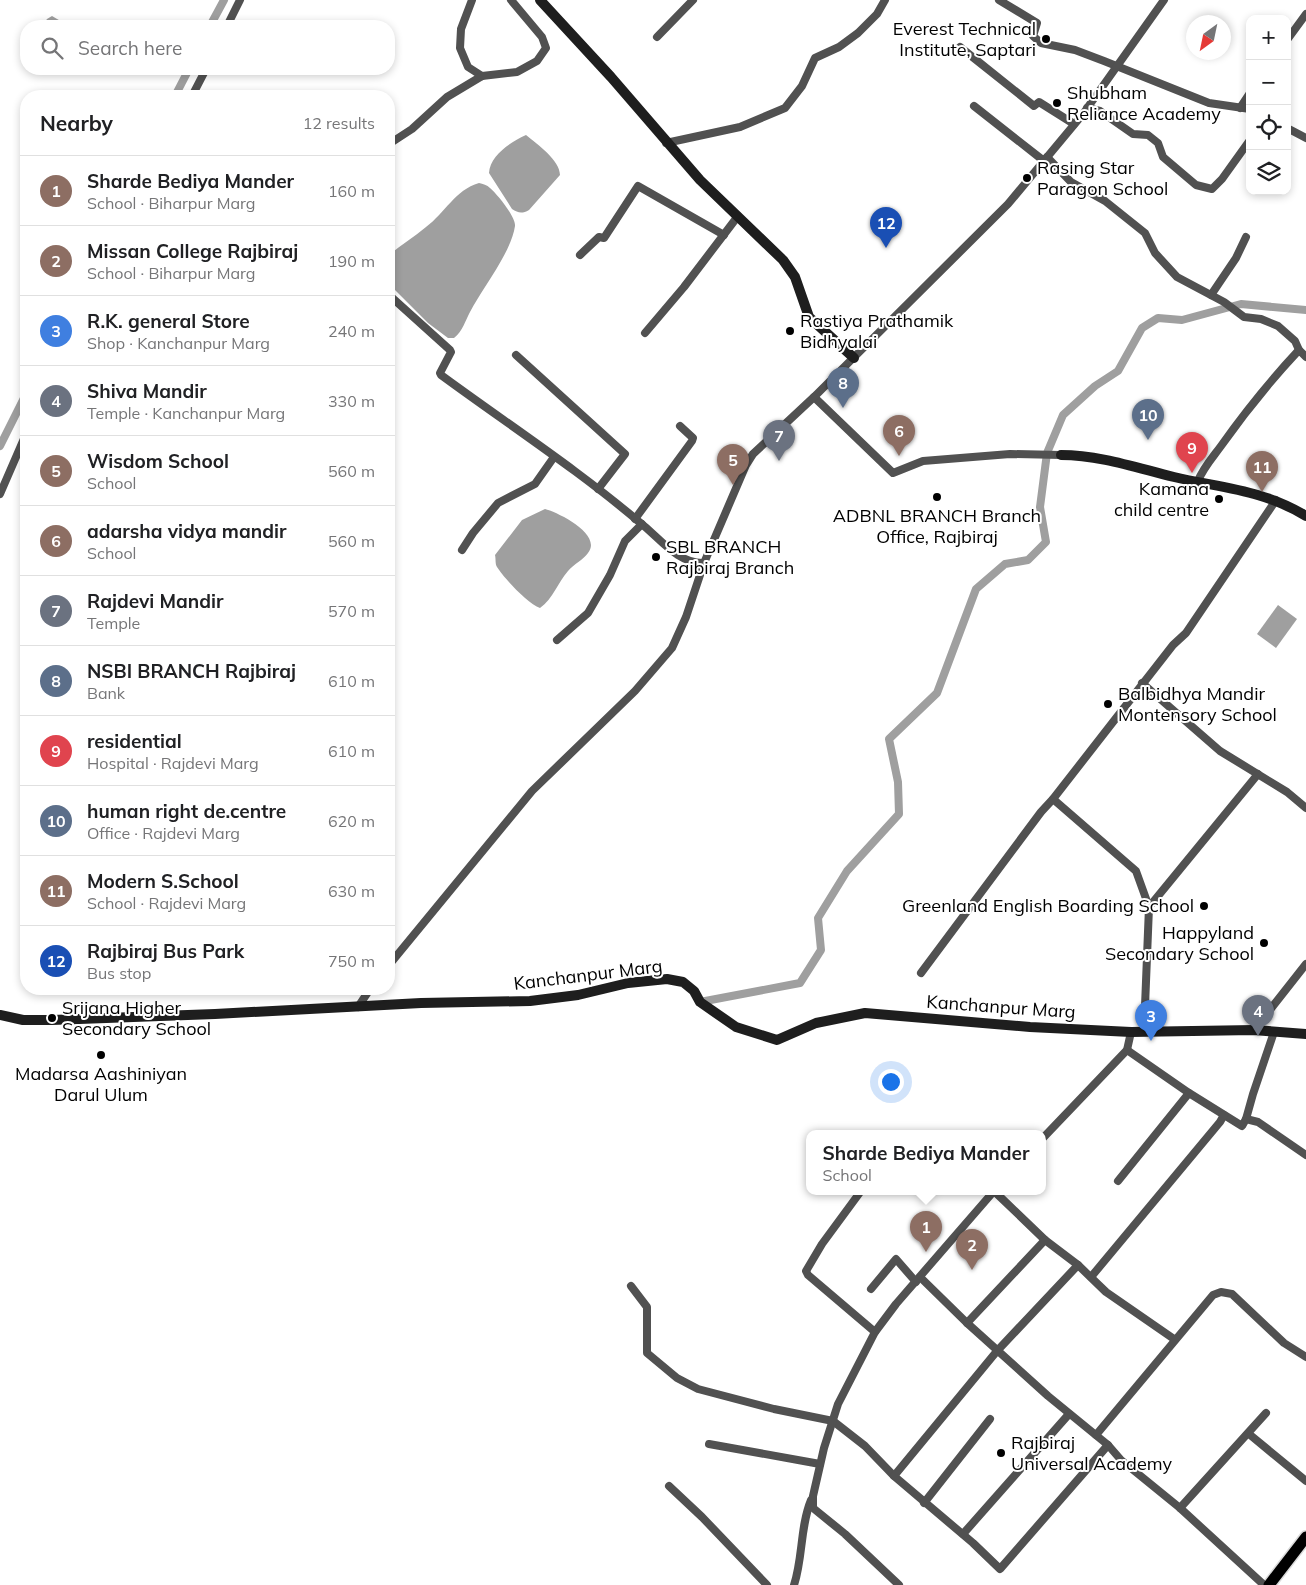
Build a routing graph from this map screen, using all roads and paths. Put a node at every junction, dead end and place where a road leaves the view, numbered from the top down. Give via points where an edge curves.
1 (240, 0) edge
2 (472, 0) edge
3 (509, 0) edge
4 (540, 0) edge
5 (693, 0) edge
6 (885, 0) edge
7 (1164, 0) edge
8 (1003, 1) edge
9 (1306, 14) edge
10 (230, 20) edge
11 (1291, 35) edge
12 (657, 38) dead end
13 (960, 47) dead end
14 (1116, 66) junction
15 (203, 75) edge
16 (482, 76) junction
17 (195, 90) edge
18 (1246, 99) edge
19 (974, 106) dead end
20 (1086, 108) junction
21 (1240, 108) junction
22 (1246, 108) edge
23 (1074, 124) junction
24 (1291, 130) edge
25 (1306, 138) edge
26 (395, 140) edge
27 (666, 143) junction
28 (1246, 146) edge
29 (1046, 159) junction
30 (738, 216) junction
31 (724, 235) junction
32 (1246, 237) dead end
33 (580, 255) dead end
34 (1211, 295) junction
35 (395, 300) edge
36 (645, 333) dead end
37 (1299, 350) junction
38 (516, 355) dead end
39 (1306, 357) edge
40 (854, 358) junction
41 (814, 397) junction
42 (680, 426) dead end
43 (20, 448) edge
44 (1061, 455) joint
45 (554, 457) junction
46 (1198, 482) junction
47 (598, 489) junction
48 (0, 494) edge
49 (1276, 500) junction
50 (1306, 516) edge
51 (638, 521) junction
52 (462, 550) dead end
53 (704, 563) junction
54 (557, 640) dead end
55 (1142, 683) junction
56 (1258, 774) junction
57 (1054, 799) junction
58 (1306, 808) edge
59 (1149, 907) junction
60 (395, 958) edge
61 (1306, 964) edge
62 (921, 972) dead end
63 (366, 995) edge
64 (358, 1007) junction
65 (0, 1014) edge
66 (1254, 1030) junction
67 (1144, 1031) junction
68 (1132, 1032) junction
69 (1274, 1032) junction
70 (1306, 1034) edge
71 (1127, 1050) junction
72 (1189, 1093) junction
73 (1224, 1115) junction
74 (1246, 1120) junction
75 (1046, 1135) edge
76 (1306, 1155) edge
77 (1118, 1181) dead end
78 (857, 1195) edge
79 (991, 1195) edge
80 (998, 1195) edge
81 (1045, 1240) junction
82 (1078, 1265) junction
83 (1091, 1277) junction
84 (918, 1280) junction
85 (631, 1286) dead end
86 (870, 1289) dead end
87 (967, 1323) junction
88 (875, 1332) junction
89 (1174, 1340) junction
90 (997, 1351) junction
91 (1306, 1357) edge
92 (1266, 1413) dead end
93 (1069, 1414) junction
94 (990, 1419) dead end
95 (832, 1421) junction
96 (1249, 1434) junction
97 (1096, 1435) junction
98 (709, 1444) dead end
99 (1108, 1445) junction
100 (820, 1464) junction
101 (894, 1476) junction
102 (1306, 1481) edge
103 (669, 1486) dead end
104 (813, 1496) junction
105 (924, 1503) junction
106 (1180, 1508) junction
107 (964, 1534) junction
108 (1306, 1537) edge
109 (767, 1585) edge
110 (794, 1585) edge
111 (899, 1585) edge
112 (1264, 1585) edge
113 (1268, 1585) edge

1 - 10 street
2 - 16 street via 461,29 460,48 468,67
3 - 16 street via 526,16 546,48 537,61 517,72
4 - 27 main road
5 - 12 street
6 - 27 street via 858,33 839,47 815,58 802,86 785,108 740,127
7 - 14 street
8 - 14 street via 1037,24 1033,36 1041,43 1075,50
9 - 11 street
13 - 23 street via 1034,106 1039,102
14 - 20 street
14 - 21 street via 1202,100
15 - 17 street
16 - 26 street via 447,96 412,129
18 - 21 street
19 - 29 street
20 - 23 street
20 - 28 street via 1100,111 1133,134 1148,135 1158,143 1163,157 1196,185 1212,189
21 - 22 street
23 - 29 street
24 - 25 street
27 - 30 main road
29 - 34 street via 1071,182 1105,201 1145,232 1155,253 1177,277
29 - 40 street via 1008,204
30 - 31 street
30 - 40 main road via 783,260 795,277 809,317
31 - 33 street via 638,186 604,238 599,237
31 - 36 street
32 - 34 street
34 - 37 street via 1244,317 1278,326 1295,340
35 - 45 street via 450,350 441,375
37 - 39 street
37 - 46 street via 1228,436
38 - 47 street via 625,454
40 - 41 street
41 - 44 street via 892,473 923,461 1010,454
41 - 53 street via 753,454
42 - 51 street via 691,434 692,441
43 - 48 street
44 - 46 main road via 1111,461
45 - 47 street
45 - 52 street via 535,484 498,503
46 - 49 main road
47 - 51 street
49 - 50 main road
49 - 55 street via 1186,633
51 - 53 street via 680,557
51 - 54 street via 588,613
53 - 60 street via 672,648 636,691 532,791
55 - 56 street via 1220,751
55 - 57 street
56 - 58 street via 1288,792
56 - 59 street
57 - 59 street via 1136,871
57 - 62 street
59 - 67 street
61 - 66 street
63 - 64 street
64 - 65 main road, Kanchanpur Marg via 52,1020 23,1020
64 - 68 main road, Kanchanpur Marg via 530,1001 667,979 683,982 694,991 700,1002 736,1027 776,1040 816,1023 865,1013
66 - 67 main road, Kanchanpur Marg
66 - 69 main road, Kanchanpur Marg
67 - 68 main road, Kanchanpur Marg
68 - 71 street
69 - 70 main road, Kanchanpur Marg
69 - 74 street
71 - 72 street
71 - 75 street
72 - 73 street
72 - 77 street
73 - 74 street via 1242,1126
73 - 83 street
74 - 76 street via 1258,1122
78 - 88 street via 806,1270
79 - 84 street
80 - 81 street
81 - 82 street
81 - 87 street
82 - 83 street
82 - 90 street
83 - 89 street via 1106,1292
84 - 86 street via 896,1259
84 - 87 street
84 - 88 street
85 - 95 street via 647,1307 647,1353 677,1378 726,1398
87 - 90 street
88 - 95 street
89 - 91 street via 1209,1298 1221,1292 1236,1298 1284,1343
89 - 97 street
90 - 93 street
90 - 101 street
92 - 96 street
93 - 97 street
93 - 107 street
94 - 105 street
95 - 100 street
95 - 101 street via 865,1446
96 - 102 street
96 - 106 street
97 - 99 street
98 - 100 street
99 - 106 street via 1121,1460
99 - 107 street via 1000,1569
100 - 104 street
101 - 105 street
103 - 109 street
104 - 110 street via 807,1510
104 - 111 street via 813,1508
105 - 107 street
106 - 112 street
108 - 113 main road

